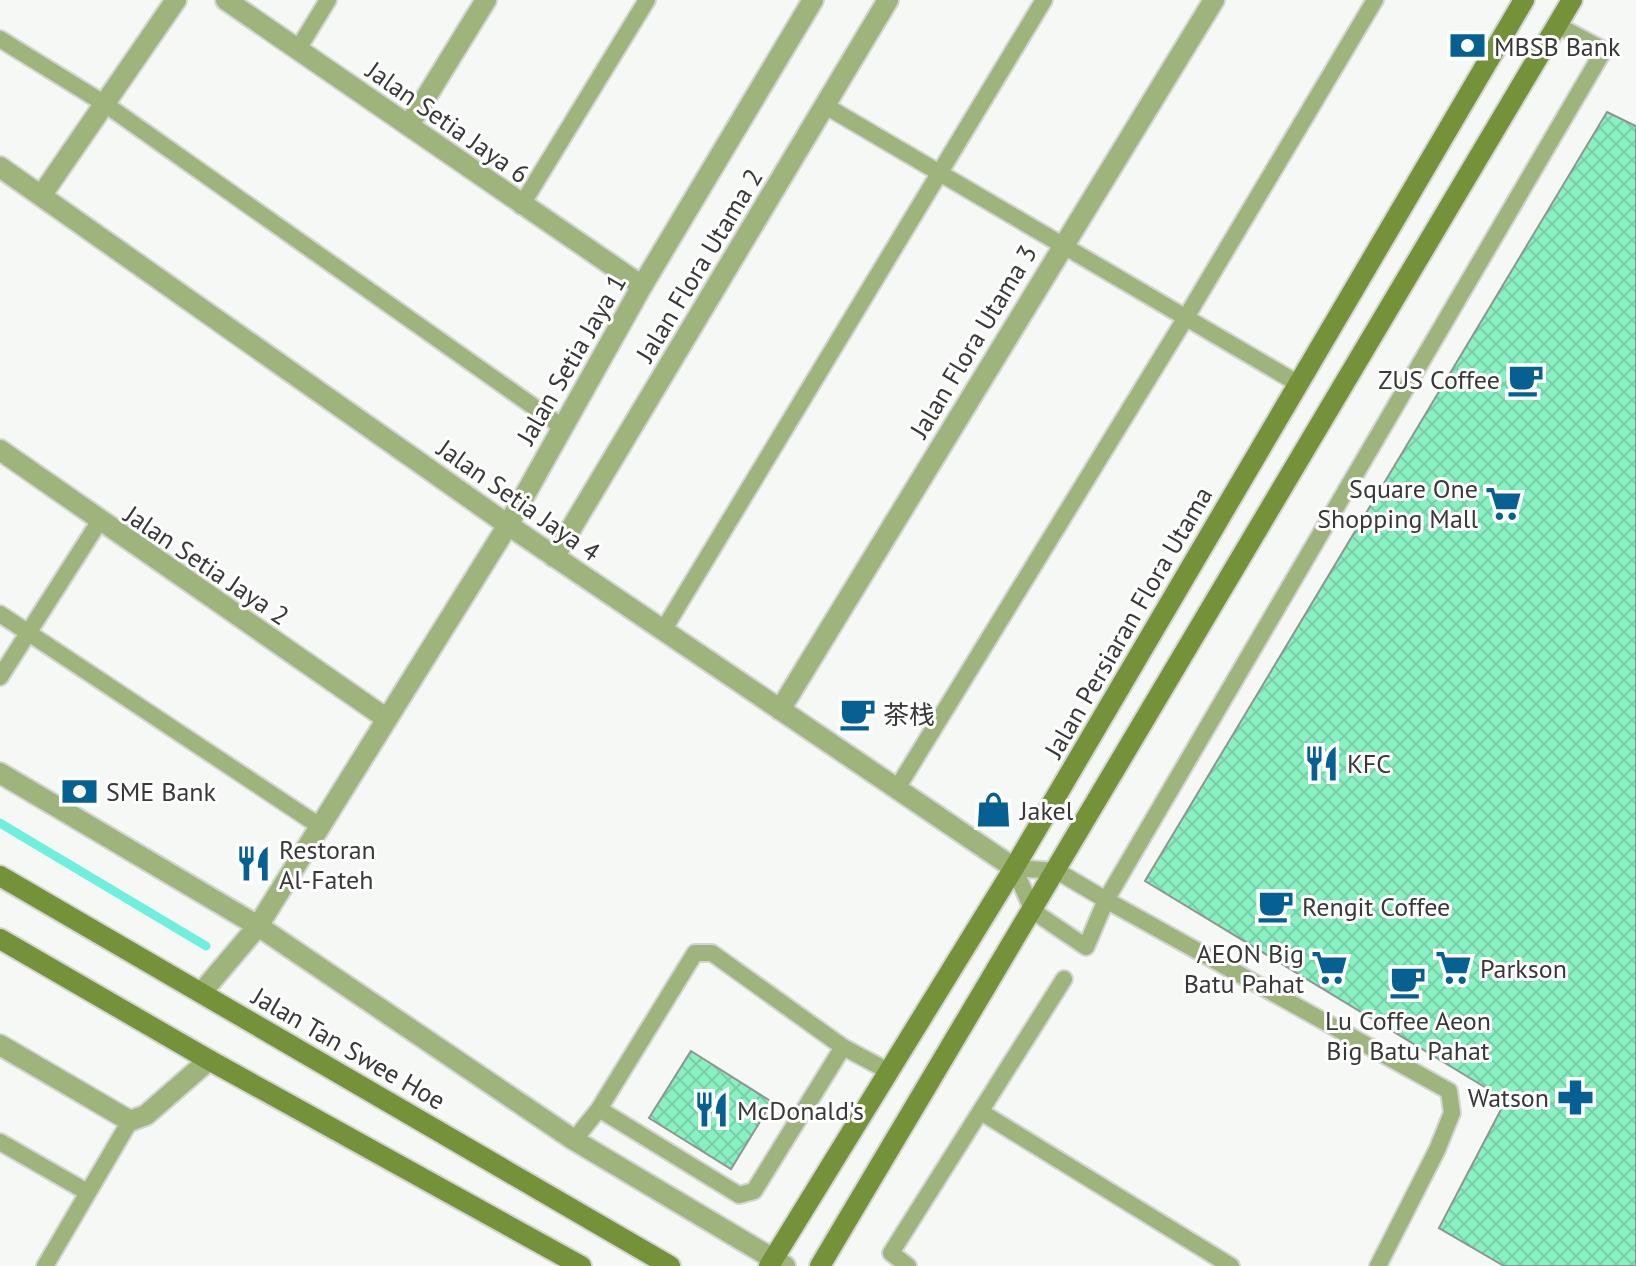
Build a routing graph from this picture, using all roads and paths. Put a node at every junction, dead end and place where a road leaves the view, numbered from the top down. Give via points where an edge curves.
1 (176, 0) edge
2 (226, 0) edge
3 (328, 0) edge
4 (486, 0) edge
5 (647, 0) edge
6 (813, 0) edge
7 (888, 0) edge
8 (1044, 0) edge
9 (1214, 0) edge
10 (1375, 0) edge
11 (1524, 0) edge
12 (1572, 0) edge
13 (1557, 25) junction
14 (0, 39) edge
15 (298, 49) junction
16 (105, 104) junction
17 (824, 105) junction
18 (409, 125) junction
19 (0, 167) edge
20 (938, 172) junction
21 (41, 196) junction
22 (521, 206) junction
23 (1061, 245) junction
24 (642, 286) junction
25 (1185, 319) junction
26 (1297, 383) junction
27 (561, 426) junction
28 (0, 450) edge
29 (99, 522) junction
30 (508, 525) junction
31 (554, 557) junction
32 (0, 614) edge
33 (664, 629) junction
34 (29, 631) junction
35 (0, 677) edge
36 (780, 710) junction
37 (387, 719) junction
38 (0, 773) edge
39 (896, 790) junction
40 (321, 827) junction
41 (1014, 868) junction
42 (1057, 871) junction
43 (0, 876) edge
44 (1106, 900) junction
45 (1033, 911) junction
46 (258, 926) junction
47 (0, 939) edge
48 (1064, 979) dead end
49 (202, 992) junction
50 (0, 1045) edge
51 (843, 1047) junction
52 (209, 1060) junction
53 (890, 1072) junction
54 (599, 1109) junction
55 (981, 1112) junction
56 (130, 1121) junction
57 (574, 1140) junction
58 (0, 1142) edge
59 (87, 1192) junction
60 (776, 1264) edge
61 (45, 1266) edge
62 (581, 1266) edge
63 (670, 1266) edge
64 (820, 1266) edge
65 (908, 1266) edge
66 (1231, 1266) edge
67 (1378, 1266) edge

1 - 16 street
2 - 15 street, Jalan Setia Jaya 6
3 - 15 lane
4 - 18 street
5 - 22 lane
6 - 24 street, Jalan Setia Jaya 1
7 - 17 street, Jalan Flora Utama 2
8 - 20 lane
9 - 23 street, Jalan Flora Utama 3
10 - 25 lane
11 - 26 street, Jalan Persiaran Flora Utama
12 - 13 street
13 - 42 street
13 - 44 lane via 1604,50
14 - 16 lane
15 - 18 street, Jalan Setia Jaya 6
16 - 21 street
16 - 27 lane
17 - 20 lane
17 - 31 street, Jalan Flora Utama 2
18 - 22 street, Jalan Setia Jaya 6
19 - 21 street, Jalan Setia Jaya 4
20 - 23 lane
20 - 33 lane
21 - 30 street, Jalan Setia Jaya 4
22 - 24 street, Jalan Setia Jaya 6
23 - 25 lane
23 - 36 street, Jalan Flora Utama 3
24 - 27 street, Jalan Setia Jaya 1
25 - 26 lane
25 - 39 lane
26 - 41 street, Jalan Persiaran Flora Utama
27 - 30 street, Jalan Setia Jaya 1
28 - 29 street, Jalan Setia Jaya 2
29 - 34 lane
29 - 37 street, Jalan Setia Jaya 2
30 - 31 street, Jalan Setia Jaya 4
30 - 37 street, Jalan Setia Jaya 1
31 - 33 street, Jalan Setia Jaya 4
32 - 34 lane
33 - 36 street, Jalan Setia Jaya 4
34 - 35 lane
34 - 40 lane
36 - 39 street, Jalan Setia Jaya 4
37 - 40 street, Jalan Setia Jaya 1
38 - 46 street
39 - 41 street, Jalan Setia Jaya 4
40 - 46 street, Jalan Setia Jaya 1
41 - 42 lane
41 - 45 lane
41 - 53 street, Jalan Persiaran Flora Utama
42 - 44 lane
42 - 45 street
43 - 49 street, Jalan Tan Swee Hoe
44 - 45 lane via 1086,947
44 - 67 lane via 1449,1091 1452,1113 1437,1150
45 - 64 street
46 - 49 street, Jalan Setia Jaya 1
46 - 57 street
47 - 52 street
48 - 55 lane
49 - 63 street, Jalan Tan Swee Hoe
50 - 56 street
51 - 53 lane
51 - 54 lane via 747,1196
51 - 54 lane via 712,953 695,953
52 - 56 street via 146,1115
52 - 62 street
53 - 60 street, Jalan Persiaran Flora Utama
54 - 57 lane
55 - 65 lane via 891,1253
55 - 66 lane
56 - 59 lane
57 - 60 street
58 - 59 lane
59 - 61 lane

